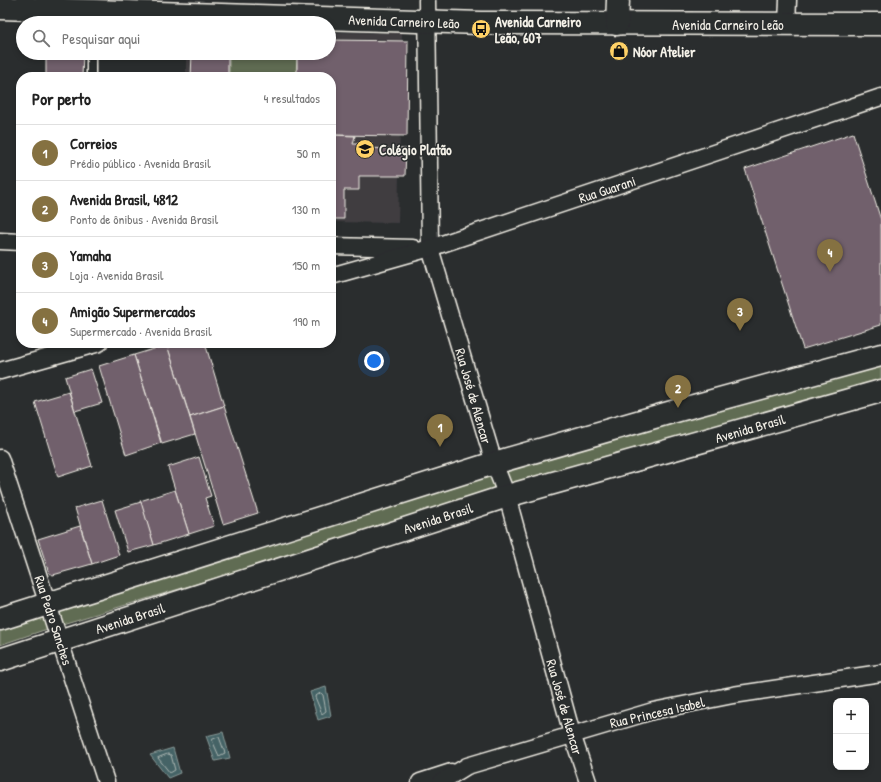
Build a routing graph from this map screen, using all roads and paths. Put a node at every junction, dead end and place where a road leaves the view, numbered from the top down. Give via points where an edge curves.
1 (427, 0) edge
2 (618, 0) edge
3 (788, 0) edge
4 (0, 8) edge
5 (175, 16) edge
6 (336, 20) edge
7 (427, 22) junction
8 (617, 24) junction
9 (787, 24) junction
10 (881, 24) edge
11 (91, 60) edge
12 (91, 72) edge
13 (881, 97) edge
14 (0, 241) edge
15 (16, 242) edge
16 (336, 246) edge
17 (430, 248) junction
18 (336, 275) edge
19 (82, 348) edge
20 (881, 355) edge
21 (0, 372) edge
22 (881, 391) edge
23 (0, 458) edge
24 (494, 463) junction
25 (507, 496) junction
26 (49, 604) junction
27 (0, 619) edge
28 (61, 641) junction
29 (0, 660) edge
30 (881, 673) edge
31 (572, 734) junction
32 (467, 766) junction
33 (106, 782) edge
34 (420, 782) edge
35 (441, 782) edge
36 (588, 782) edge

1 - 7 street, Rua José de Alencar
2 - 8 main road
3 - 9 street
4 - 5 main road, Avenida Carneiro Leão
6 - 7 main road, Avenida Carneiro Leão
7 - 8 main road, Avenida Carneiro Leão
7 - 17 street, Rua José de Alencar
8 - 9 main road, Avenida Carneiro Leão
9 - 10 main road, Avenida Carneiro Leão
11 - 12 lane
13 - 17 street, Rua Guarani
14 - 15 street
16 - 17 street
17 - 18 street, Rua Guarani
17 - 24 street, Rua José de Alencar
19 - 21 street
20 - 24 main road
22 - 25 main road, Avenida Brasil
23 - 26 street, Rua Pedro Sanches
24 - 25 street, Rua José de Alencar
24 - 26 main road
25 - 28 main road, Avenida Brasil
25 - 31 street, Rua José de Alencar
26 - 27 main road
26 - 28 street, Rua Pedro Sanches
28 - 29 main road, Avenida Brasil
28 - 33 street, Rua Pedro Sanches
30 - 31 street, Rua Princesa Isabel via 733,695 653,711
31 - 32 street, Rua Princesa Isabel
31 - 36 street, Rua José de Alencar
32 - 34 street
32 - 35 street, Rua Princesa Isabel

